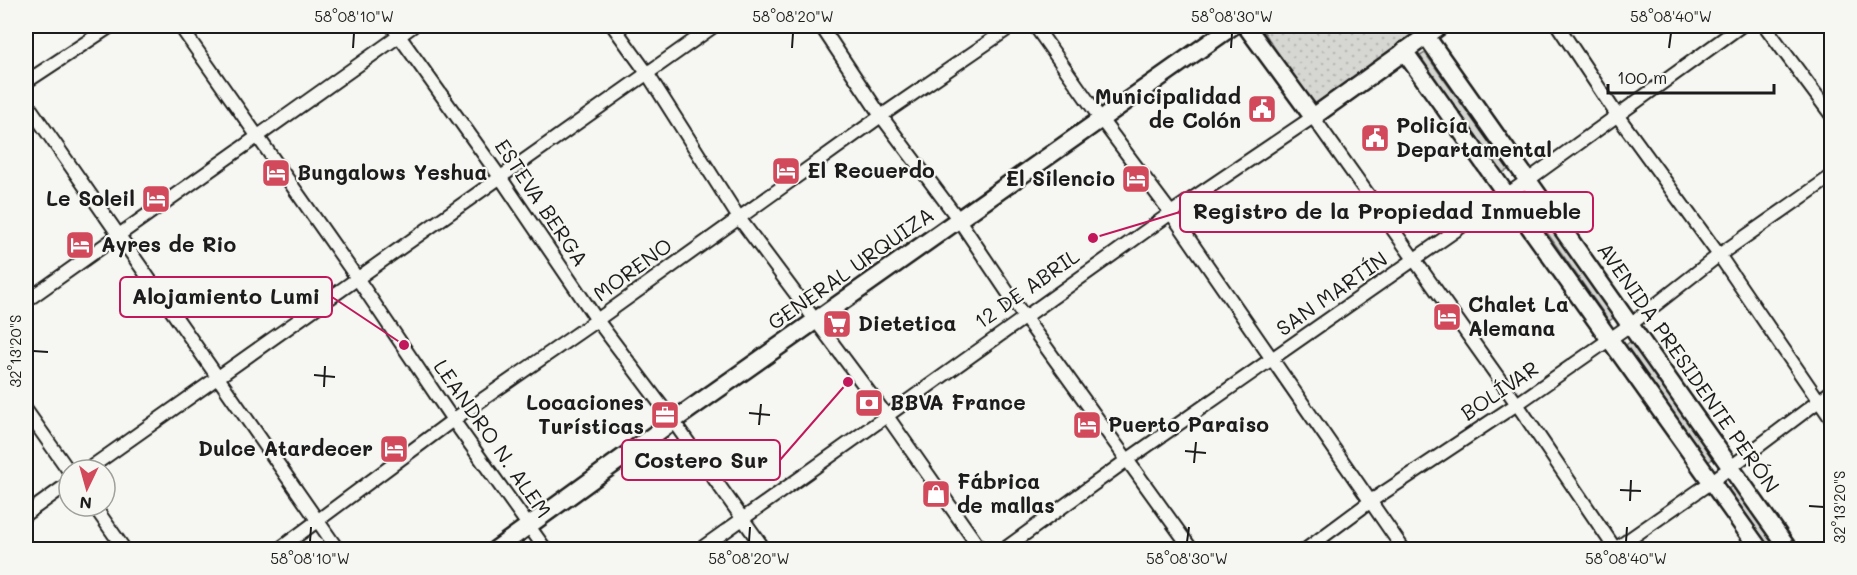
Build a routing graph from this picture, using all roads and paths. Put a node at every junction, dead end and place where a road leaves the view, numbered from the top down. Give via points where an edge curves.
1 (111, 26) edge
2 (180, 26) edge
3 (413, 26) edge
4 (614, 26) edge
5 (714, 26) edge
6 (821, 26) edge
7 (1012, 26) edge
8 (1035, 26) edge
9 (1233, 26) edge
10 (1246, 26) edge
11 (1440, 26) edge
12 (1558, 26) edge
13 (1741, 26) edge
14 (1765, 26) edge
15 (396, 30) edge
16 (1426, 36) junction
17 (1404, 51) junction
18 (647, 73) junction
19 (26, 82) edge
20 (26, 102) edge
21 (1617, 115) junction
22 (881, 116) junction
23 (1832, 116) edge
24 (1313, 117) junction
25 (1100, 118) junction
26 (257, 136) junction
27 (1832, 176) edge
28 (500, 177) junction
29 (1528, 180) junction
30 (1507, 195) junction
31 (1171, 213) junction
32 (739, 218) junction
33 (959, 220) junction
34 (118, 235) junction
35 (1719, 255) junction
36 (1414, 260) junction
37 (357, 278) junction
38 (26, 301) edge
39 (1025, 318) junction
40 (597, 320) junction
41 (817, 321) junction
42 (1630, 325) junction
43 (1610, 339) junction
44 (1274, 359) junction
45 (218, 377) junction
46 (1832, 391) edge
47 (1817, 401) junction
48 (1517, 404) junction
49 (26, 410) edge
50 (887, 416) junction
51 (453, 420) junction
52 (1832, 420) edge
53 (673, 421) junction
54 (60, 458) edge
55 (104, 458) edge
56 (1127, 460) junction
57 (1731, 468) junction
58 (1711, 482) junction
59 (57, 491) edge
60 (1371, 501) junction
61 (26, 513) edge
62 (103, 518) edge
63 (743, 518) junction
64 (319, 521) junction
65 (528, 524) junction
66 (125, 549) edge
67 (278, 549) edge
68 (339, 549) edge
69 (495, 549) edge
70 (546, 549) edge
71 (699, 549) edge
72 (765, 549) edge
73 (981, 549) edge
74 (1003, 549) edge
75 (1192, 549) edge
76 (1305, 549) edge
77 (1404, 549) edge
78 (1615, 549) edge
79 (1760, 549) edge
80 (1789, 549) edge

1 - 19 street
2 - 26 street, LEANDRO N. ALEM
3 - 15 street
4 - 18 street
5 - 18 street
6 - 22 street
7 - 22 street, MORENO
8 - 25 street
9 - 25 main road, GENERAL URQUIZA
10 - 24 main road
11 - 16 main road, 12 DE ABRIL
12 - 21 street
13 - 21 street, SAN MARTÍN
14 - 23 street
15 - 26 street
15 - 28 street, ESTEVA BERGA
16 - 17 main road, 12 DE ABRIL
16 - 29 main road, AVENIDA PRESIDENTE PERÓN
17 - 24 main road, 12 DE ABRIL
17 - 30 main road
18 - 28 street
18 - 32 street
20 - 34 street
21 - 29 street, SAN MARTÍN
21 - 35 street
22 - 32 street, MORENO
22 - 33 street
24 - 31 street, 12 DE ABRIL
24 - 36 street
25 - 31 street
25 - 33 main road, GENERAL URQUIZA
26 - 34 street
26 - 37 street, LEANDRO N. ALEM
27 - 35 street, BOLÍVAR
28 - 37 street
28 - 40 street, ESTEVA BERGA
29 - 30 street, SAN MARTÍN
29 - 42 main road, AVENIDA PRESIDENTE PERÓN
30 - 36 street, SAN MARTÍN
30 - 43 main road
31 - 39 street, 12 DE ABRIL
31 - 44 street
32 - 40 street, MORENO
32 - 41 street
33 - 39 street
33 - 41 main road, GENERAL URQUIZA
34 - 38 street
34 - 45 street
35 - 42 street, BOLÍVAR
35 - 47 street
36 - 44 street, SAN MARTÍN
36 - 48 street
37 - 45 street
37 - 51 street, LEANDRO N. ALEM
39 - 50 street, 12 DE ABRIL
39 - 56 street
40 - 51 street, MORENO
40 - 53 street, ESTEVA BERGA
41 - 50 street
41 - 53 main road, GENERAL URQUIZA
42 - 43 street, BOLÍVAR
42 - 57 main road, AVENIDA PRESIDENTE PERÓN
43 - 48 street, BOLÍVAR
43 - 58 main road
44 - 56 street, SAN MARTÍN
44 - 60 street
45 - 55 street
45 - 64 street
46 - 47 street
47 - 52 street
47 - 57 street
48 - 60 street, BOLÍVAR
48 - 78 street
49 - 54 street
50 - 63 street, 12 DE ABRIL
50 - 73 street
51 - 64 street, MORENO
51 - 65 street, LEANDRO N. ALEM
53 - 63 street, ESTEVA BERGA
53 - 65 main road, GENERAL URQUIZA
56 - 74 street, SAN MARTÍN
56 - 75 street
57 - 58 street
57 - 80 main road, AVENIDA PRESIDENTE PERÓN
58 - 78 street
58 - 79 main road
59 - 61 street
60 - 76 street, BOLÍVAR
60 - 77 street
62 - 66 street
63 - 71 street, 12 DE ABRIL
63 - 72 street, ESTEVA BERGA
64 - 67 street, MORENO
64 - 68 street
65 - 69 main road, GENERAL URQUIZA
65 - 70 street, LEANDRO N. ALEM

